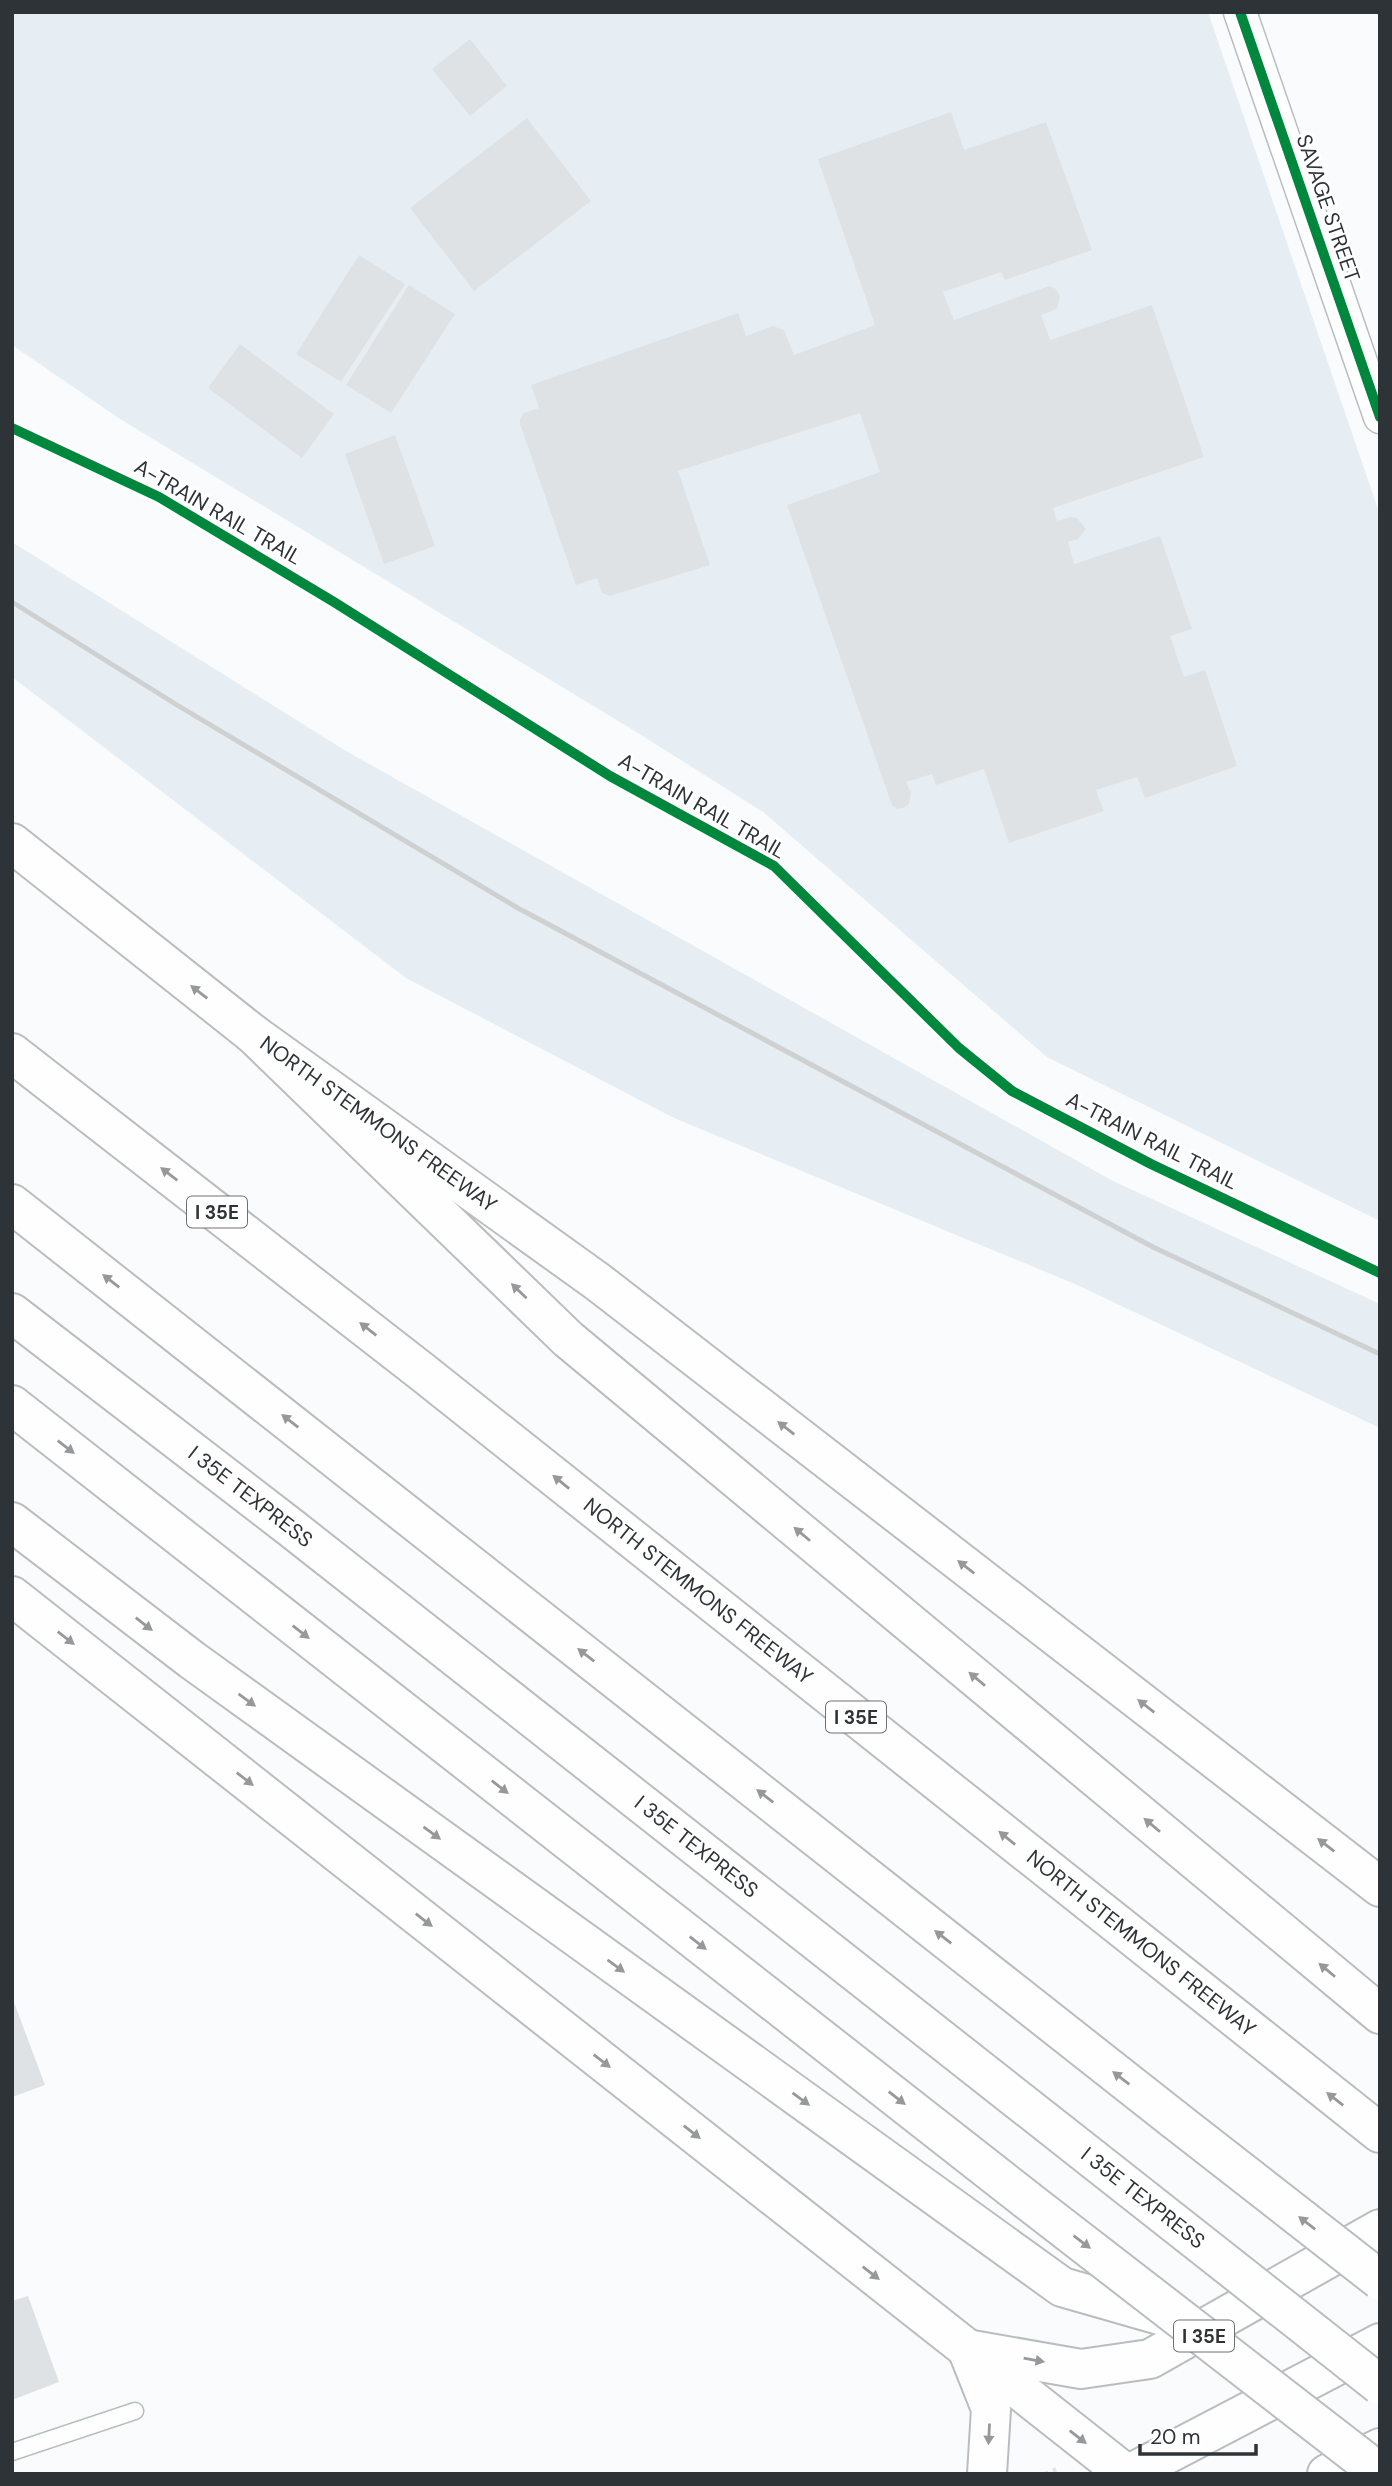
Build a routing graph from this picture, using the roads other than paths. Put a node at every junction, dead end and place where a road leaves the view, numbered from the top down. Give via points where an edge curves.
1 (1240, 12) edge
2 (1380, 417) edge
3 (12, 844) edge
4 (253, 1034) junction
5 (12, 1053) edge
6 (12, 1204) edge
7 (12, 1313) edge
8 (12, 1405) edge
9 (12, 1522) edge
10 (12, 1597) edge
11 (1380, 1887) edge
12 (1380, 2014) edge
13 (1380, 2133) edge
14 (1380, 2229) edge
15 (1380, 2280) edge
16 (1189, 2323) junction
17 (1380, 2343) edge
18 (967, 2349) junction
19 (1380, 2385) edge
20 (135, 2411) dead end
21 (1380, 2448) edge
22 (12, 2452) edge
23 (1380, 2473) edge
24 (986, 2474) edge
25 (1128, 2474) edge
26 (1328, 2474) edge

1 - 2 street, SAVAGE STREET
4 -> 3 main road, NORTH STEMMONS FREEWAY
11 -> 4 main road, NORTH STEMMONS FREEWAY via 598,1282
12 -> 4 main road via 568,1339
13 -> 5 main road, NORTH STEMMONS FREEWAY / I 35E via 421,1371
15 -> 6 main road, bridge
7 - 19 main road, I 35E TEXPRESS, bridge
8 -> 16 main road, I 35E, bridge
9 -> 16 main road, bridge via 192,1660 1062,2287
10 -> 18 main road
18 -> 14 main road via 1081,2369 1150,2359
16 - 23 main road, I 35E, bridge
17 - 25 main road
18 -> 24 main road via 991,2409
18 -> 25 main road
20 - 22 lane
21 - 26 main road

